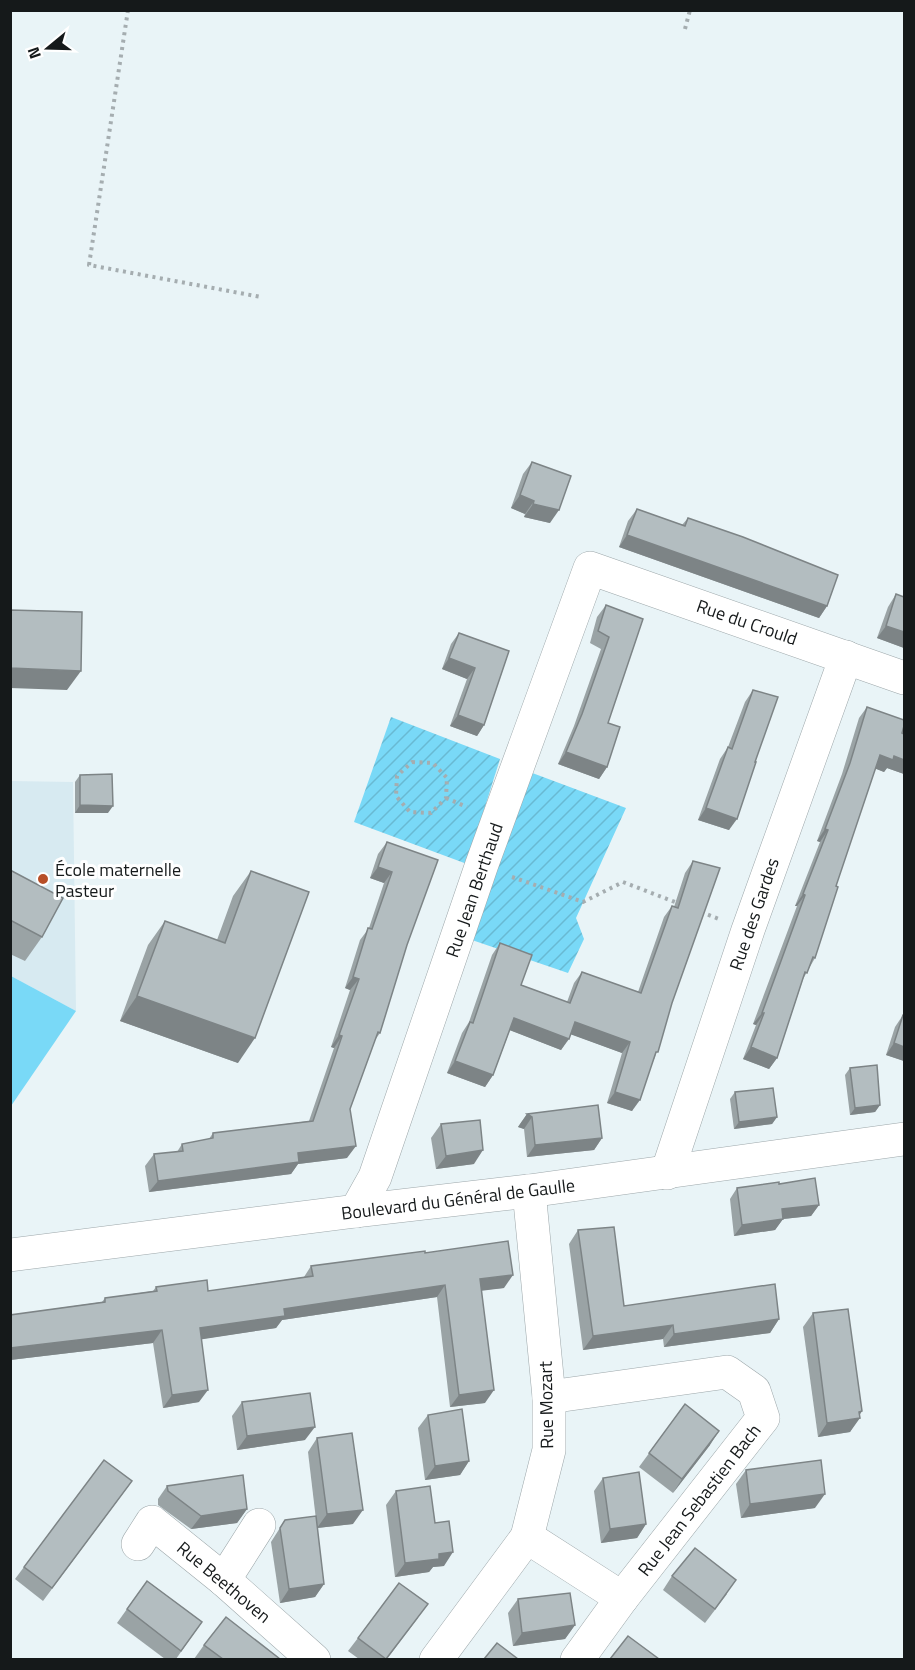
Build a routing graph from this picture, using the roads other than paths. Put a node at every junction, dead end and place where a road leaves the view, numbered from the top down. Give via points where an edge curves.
1 (590, 568) joint
2 (846, 657) junction
3 (904, 678) edge
4 (904, 1139) edge
5 (667, 1173) junction
6 (529, 1191) junction
7 (356, 1211) junction
8 (10, 1255) edge
9 (549, 1397) junction
10 (259, 1525) dead end
11 (527, 1537) junction
12 (138, 1544) dead end
13 (224, 1580) junction
14 (622, 1598) junction
15 (314, 1659) edge
16 (436, 1659) edge
17 (576, 1659) edge

1 - 2 street, Rue du Crould
1 - 7 street, Rue Jean Berthaud via 482,864 375,1177
2 - 3 street, Rue du Crould
2 - 5 street, Rue des Gardes via 748,930
4 - 5 street, Boulevard du Général de Gaulle
5 - 6 street, Boulevard du Général de Gaulle
6 - 7 street, Boulevard du Général de Gaulle
6 - 9 street, Rue Mozart
7 - 8 street, Boulevard du Général de Gaulle
9 - 11 street, Rue Mozart via 549,1450
9 - 14 street, Rue Jean Sebastien Bach via 727,1372 754,1391 763,1419
10 - 13 street
11 - 14 street
11 - 16 street, Rue Mozart
12 - 13 street, Rue Beethoven via 153,1522
13 - 15 street, Rue Beethoven
14 - 17 street, Rue Jean Sebastien Bach

